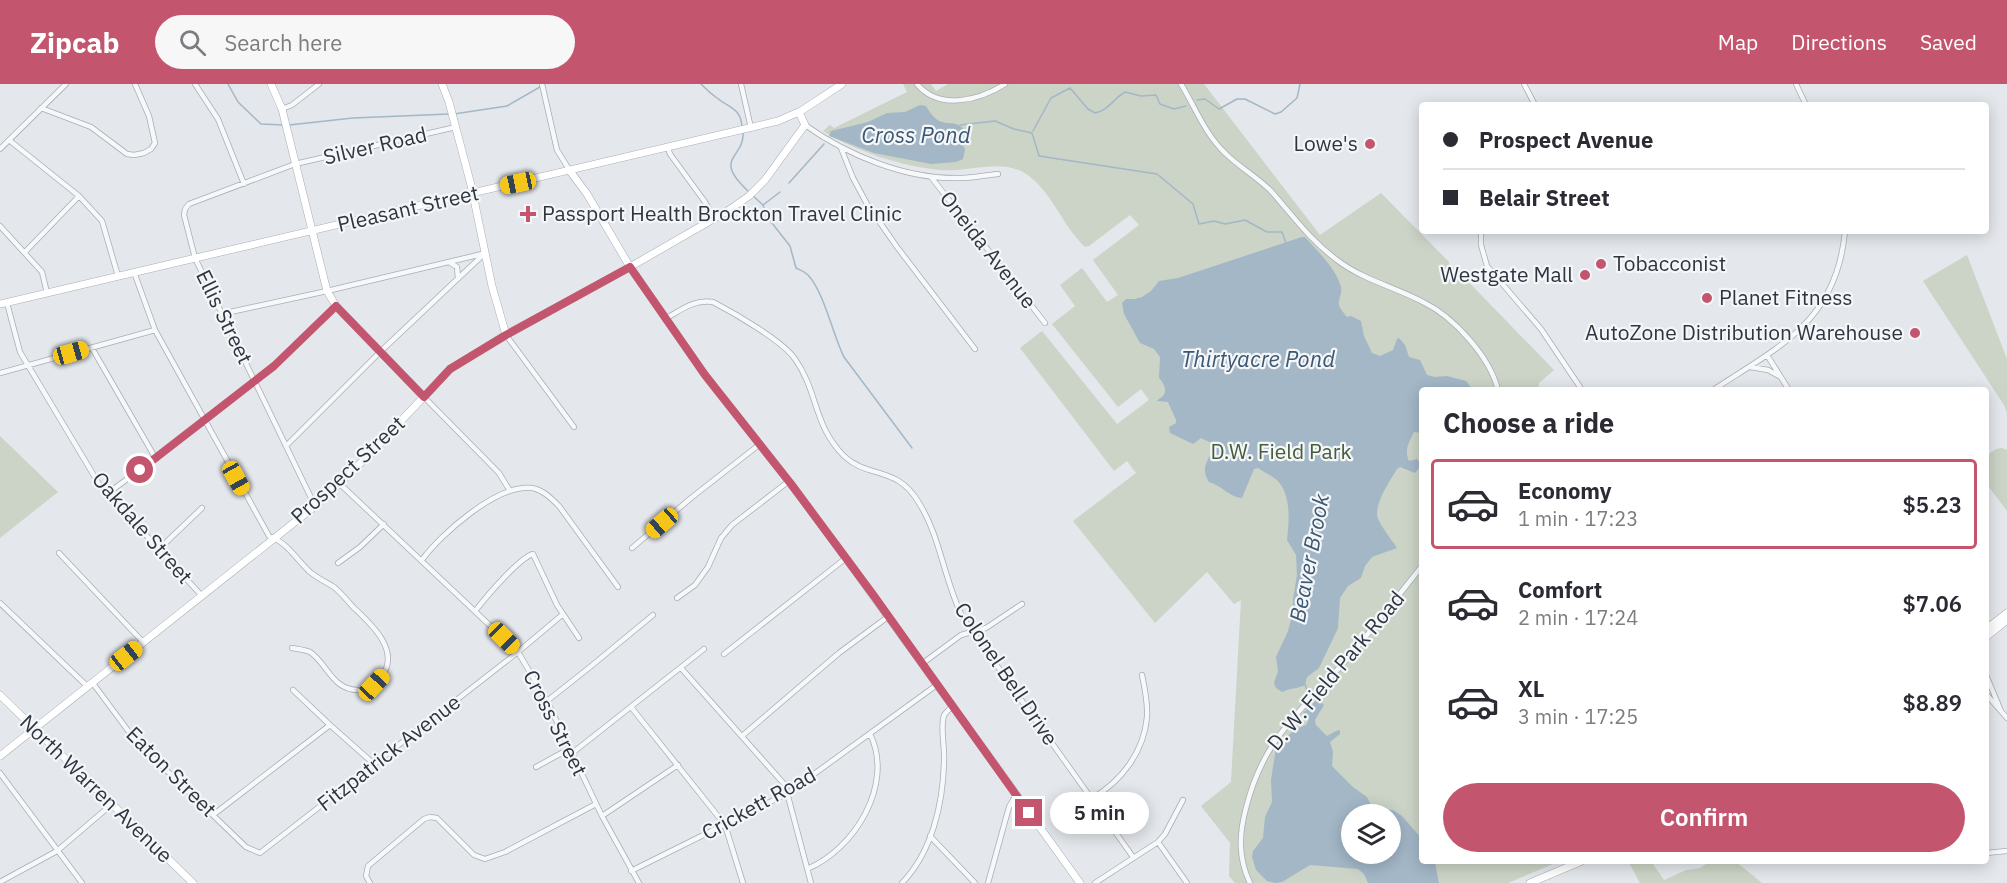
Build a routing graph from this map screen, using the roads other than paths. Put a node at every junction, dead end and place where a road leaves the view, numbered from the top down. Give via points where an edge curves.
1 (66, 84) edge
2 (135, 84) edge
3 (195, 84) edge
4 (271, 84) edge
5 (319, 84) edge
6 (442, 84) edge
7 (741, 84) edge
8 (842, 84) edge
9 (917, 84) edge
10 (1005, 84) edge
11 (1182, 84) edge
12 (1524, 84) edge
13 (1796, 84) edge
14 (542, 86) edge
15 (1533, 102) edge
16 (1805, 102) edge
17 (40, 108) junction
18 (282, 109) junction
19 (799, 112) junction
20 (805, 125) junction
21 (456, 127) junction
22 (750, 128) junction
23 (9, 140) junction
24 (668, 148) junction
25 (841, 148) junction
26 (0, 149) edge
27 (295, 164) junction
28 (570, 171) junction
29 (998, 174) dead end
30 (931, 177) junction
31 (244, 184) junction
32 (472, 193) junction
33 (79, 196) junction
34 (714, 219) junction
35 (0, 226) edge
36 (311, 232) junction
37 (1481, 234) edge
38 (1844, 234) edge
39 (25, 252) junction
40 (485, 253) junction
41 (195, 258) junction
42 (449, 262) junction
43 (630, 267) junction
44 (134, 272) junction
45 (118, 276) junction
46 (458, 279) junction
47 (327, 291) junction
48 (48, 292) junction
49 (3, 304) edge
50 (336, 306) junction
51 (221, 314) junction
52 (665, 319) junction
53 (1045, 323) dead end
54 (155, 330) junction
55 (506, 335) junction
56 (92, 348) junction
57 (975, 349) dead end
58 (380, 352) junction
59 (1767, 355) junction
60 (29, 365) junction
61 (1747, 368) junction
62 (0, 373) edge
63 (1781, 378) junction
64 (255, 382) junction
65 (1497, 387) edge
66 (1580, 387) edge
67 (1718, 387) edge
68 (1787, 387) edge
69 (424, 397) junction
70 (205, 421) junction
71 (574, 427) dead end
72 (760, 444) junction
73 (286, 446) junction
74 (156, 459) junction
75 (789, 481) junction
76 (340, 484) junction
77 (510, 491) junction
78 (107, 494) junction
79 (315, 506) junction
80 (202, 508) dead end
81 (384, 524) junction
82 (275, 538) junction
83 (632, 548) dead end
84 (159, 550) junction
85 (59, 553) dead end
86 (846, 558) junction
87 (422, 560) junction
88 (338, 563) dead end
89 (1419, 570) edge
90 (618, 587) dead end
91 (202, 596) junction
92 (677, 598) dead end
93 (0, 603) edge
94 (1022, 604) dead end
95 (476, 610) junction
96 (2007, 613) edge
97 (562, 615) junction
98 (653, 615) dead end
99 (888, 616) junction
100 (2007, 620) edge
101 (1989, 626) edge
102 (972, 632) junction
103 (1989, 635) edge
104 (579, 638) dead end
105 (143, 642) junction
106 (292, 648) dead end
107 (704, 649) dead end
108 (518, 652) junction
109 (724, 654) dead end
110 (923, 663) junction
111 (681, 668) junction
112 (1142, 675) dead end
113 (1989, 682) edge
114 (90, 684) junction
115 (938, 684) junction
116 (293, 690) dead end
117 (0, 695) edge
118 (1989, 697) edge
119 (547, 701) junction
120 (953, 705) junction
121 (631, 707) junction
122 (2001, 711) junction
123 (2007, 718) edge
124 (330, 725) junction
125 (34, 729) junction
126 (870, 734) junction
127 (742, 736) junction
128 (570, 751) junction
129 (0, 756) edge
130 (374, 764) junction
131 (678, 765) junction
132 (537, 767) dead end
133 (0, 773) edge
134 (788, 793) junction
135 (1016, 795) junction
136 (1091, 799) junction
137 (1183, 800) dead end
138 (112, 804) junction
139 (596, 804) junction
140 (213, 815) junction
141 (602, 816) junction
142 (725, 825) junction
143 (930, 836) junction
144 (1158, 842) junction
145 (57, 851) junction
146 (2007, 851) edge
147 (260, 853) joint
148 (1989, 854) edge
149 (1132, 857) junction
150 (1575, 864) edge
151 (807, 869) junction
152 (631, 872) junction
153 (0, 882) edge
154 (82, 883) edge
155 (193, 883) edge
156 (370, 883) edge
157 (639, 883) edge
158 (743, 883) edge
159 (811, 883) edge
160 (902, 883) edge
161 (975, 883) edge
162 (988, 883) edge
163 (1080, 883) edge
164 (1095, 883) edge
165 (1187, 883) edge
166 (1250, 883) edge
167 (1530, 883) edge

1 - 17 street
2 - 17 street via 155,143 151,149 134,155 91,127
3 - 31 street via 218,119
4 - 18 street
5 - 18 street
6 - 21 street
7 - 22 street
8 - 19 street, Pleasant Street
9 - 10 street via 928,94 955,101 977,98
11 - 65 street via 1220,148 1269,189 1318,245 1356,272 1441,313 1483,357
12 - 15 street
13 - 16 street
14 - 28 street via 557,150
17 - 23 street
18 - 27 street
19 - 20 street
19 - 22 street, Pleasant Street
20 - 25 street
20 - 34 street, Prospect Street via 774,170 751,194
21 - 27 street, Silver Road
21 - 32 street
22 - 24 street, Pleasant Street
23 - 26 street
23 - 33 street
24 - 28 street, Pleasant Street
24 - 34 street
25 - 30 street
25 - 57 street via 867,204
27 - 31 street, Silver Road
27 - 36 street
28 - 32 street, Pleasant Street
28 - 43 street
29 - 30 street
30 - 53 street, Oneida Avenue
31 - 41 street, Ellis Street via 189,204 185,209
32 - 36 street, Pleasant Street
32 - 40 street
33 - 39 street
33 - 45 street via 102,221
34 - 43 street, Prospect Street
35 - 39 street
36 - 41 street, Pleasant Street
36 - 47 street
37 - 66 street via 1487,266 1541,329
38 - 59 street via 1837,272 1820,306 1794,336
39 - 48 street via 42,272
40 - 42 street
40 - 46 street
40 - 55 street
41 - 44 street, Pleasant Street
41 - 51 street, Ellis Street
42 - 46 street via 457,267
42 - 47 street
43 - 52 street
43 - 55 street, Prospect Street
44 - 45 street, Pleasant Street
44 - 54 street
45 - 48 street, Pleasant Street
46 - 58 street
47 - 50 street
47 - 51 street
48 - 49 street, Pleasant Street
49 - 60 street, Oakdale Street
50 - 58 street
50 - 64 street
51 - 64 street, Ellis Street
52 - 72 street
52 - 102 street, Colonel Bell Drive via 690,304 713,302 783,347 795,359 830,440 854,464 895,478 908,487 919,502 955,601
54 - 56 street
54 - 70 street
55 - 69 street, Prospect Street via 450,369
55 - 71 street
56 - 60 street
56 - 74 street
58 - 69 street
58 - 73 street
59 - 61 street
59 - 63 street
60 - 62 street
60 - 78 street, Oakdale Street
61 - 63 street via 1768,370
61 - 67 street
63 - 68 street
64 - 70 street
64 - 73 street, Ellis Street
69 - 76 street, Prospect Street
69 - 77 street via 499,473
70 - 74 street
70 - 82 street via 257,516 269,536
72 - 75 street
72 - 83 street
73 - 79 street, Ellis Street
74 - 78 street
75 - 86 street
75 - 92 street via 732,525 695,585
76 - 79 street, Prospect Street
76 - 81 street, Cross Street
77 - 87 street via 463,518
77 - 90 street via 535,489 547,494
78 - 84 street, Oakdale Street
79 - 82 street, Prospect Street
80 - 84 street
81 - 87 street, Cross Street
81 - 88 street
82 - 91 street, Prospect Street
82 - 106 street via 369,621 387,648 387,668 374,685 362,691 352,689 329,676 309,652
84 - 91 street, Oakdale Street
85 - 105 street
86 - 99 street
86 - 109 street
87 - 95 street, Cross Street
89 - 166 street, D. W. Field Park Road via 1361,643 1278,735 1264,758 1250,790 1241,826 1240,852
91 - 105 street, Prospect Street
93 - 114 street, Eaton Street
94 - 102 street via 986,628
95 - 97 street via 532,554
95 - 108 street, Cross Street
96 - 101 street
97 - 104 street
97 - 108 street, Fitzpatrick Avenue
98 - 119 street
99 - 110 street
99 - 127 street
100 - 103 street
102 - 110 street via 961,635
102 - 136 street, Colonel Bell Drive
105 - 114 street, Prospect Street
107 - 111 street
108 - 119 street, Cross Street
108 - 130 street, Fitzpatrick Avenue
110 - 115 street
111 - 121 street
111 - 127 street
112 - 136 street via 1147,717 1142,742 1118,778
113 - 122 street
114 - 125 street, Prospect Street
114 - 140 street, Eaton Street via 135,740
115 - 120 street
115 - 126 street, Crickett Road
116 - 124 street
117 - 125 street, North Warren Avenue
118 - 122 street
119 - 128 street, Cross Street
120 - 135 street
120 - 143 street via 943,720 942,790
121 - 128 street
121 - 131 street
122 - 123 street
124 - 130 street
124 - 140 street
125 - 129 street, Prospect Street
125 - 138 street, North Warren Avenue
126 - 134 street, Crickett Road
126 - 151 street via 876,748 877,768 869,808 842,847
127 - 134 street via 784,782
128 - 132 street
128 - 139 street, Cross Street
130 - 147 street, Fitzpatrick Avenue
131 - 141 street
131 - 142 street
133 - 145 street
134 - 142 street, Crickett Road
134 - 151 street
135 - 162 street via 1009,807
135 - 163 street
136 - 149 street, Colonel Bell Drive
137 - 144 street
138 - 145 street
138 - 155 street, North Warren Avenue
139 - 141 street, Cross Street
139 - 156 street via 489,859 477,857 440,820 427,818 368,866 366,876
140 - 147 street, Eaton Street via 246,847
141 - 152 street, Cross Street
142 - 152 street, Crickett Road
142 - 158 street
143 - 160 street via 921,857
143 - 161 street
144 - 149 street
144 - 165 street
145 - 153 street
145 - 154 street
146 - 148 street
149 - 164 street
150 - 167 street
151 - 159 street
152 - 157 street, Cross Street

